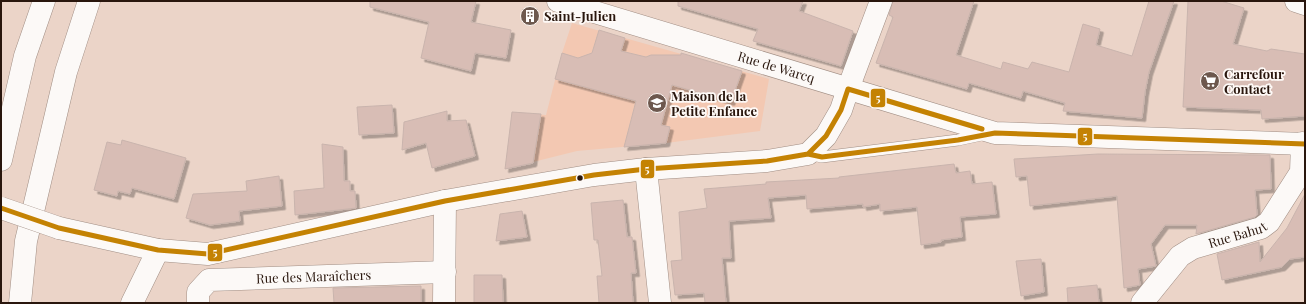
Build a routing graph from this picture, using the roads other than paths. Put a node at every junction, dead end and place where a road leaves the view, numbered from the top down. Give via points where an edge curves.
1 (44, 1) edge
2 (89, 1) edge
3 (558, 1) edge
4 (881, 1) edge
5 (848, 89) junction
6 (995, 133) junction
7 (1304, 143) edge
8 (808, 154) junction
9 (1, 160) edge
10 (646, 169) junction
11 (445, 201) junction
12 (1, 208) edge
13 (158, 250) junction
14 (445, 272) junction
15 (20, 303) edge
16 (132, 303) edge
17 (198, 303) edge
18 (444, 303) edge
19 (660, 303) edge
20 (1142, 303) edge

1 - 9 main road via 25,56
2 - 15 main road via 66,72 26,241
3 - 5 main road, Rue de Warcq
4 - 5 main road
5 - 6 main road, Rue de Warcq
5 - 8 main road via 841,110 826,136
6 - 7 main road, Rue de Warcq
6 - 8 lane via 822,157
7 - 20 main road, Rue Bahut via 1301,172 1269,222 1261,228 1193,248 1180,256
8 - 10 main road via 767,161
10 - 11 main road via 594,175
10 - 19 main road
11 - 13 main road via 208,254
11 - 14 main road
12 - 13 main road, bridge via 60,228
13 - 16 main road
14 - 17 main road, Rue des Maraîchers via 209,280 198,292
14 - 18 main road

